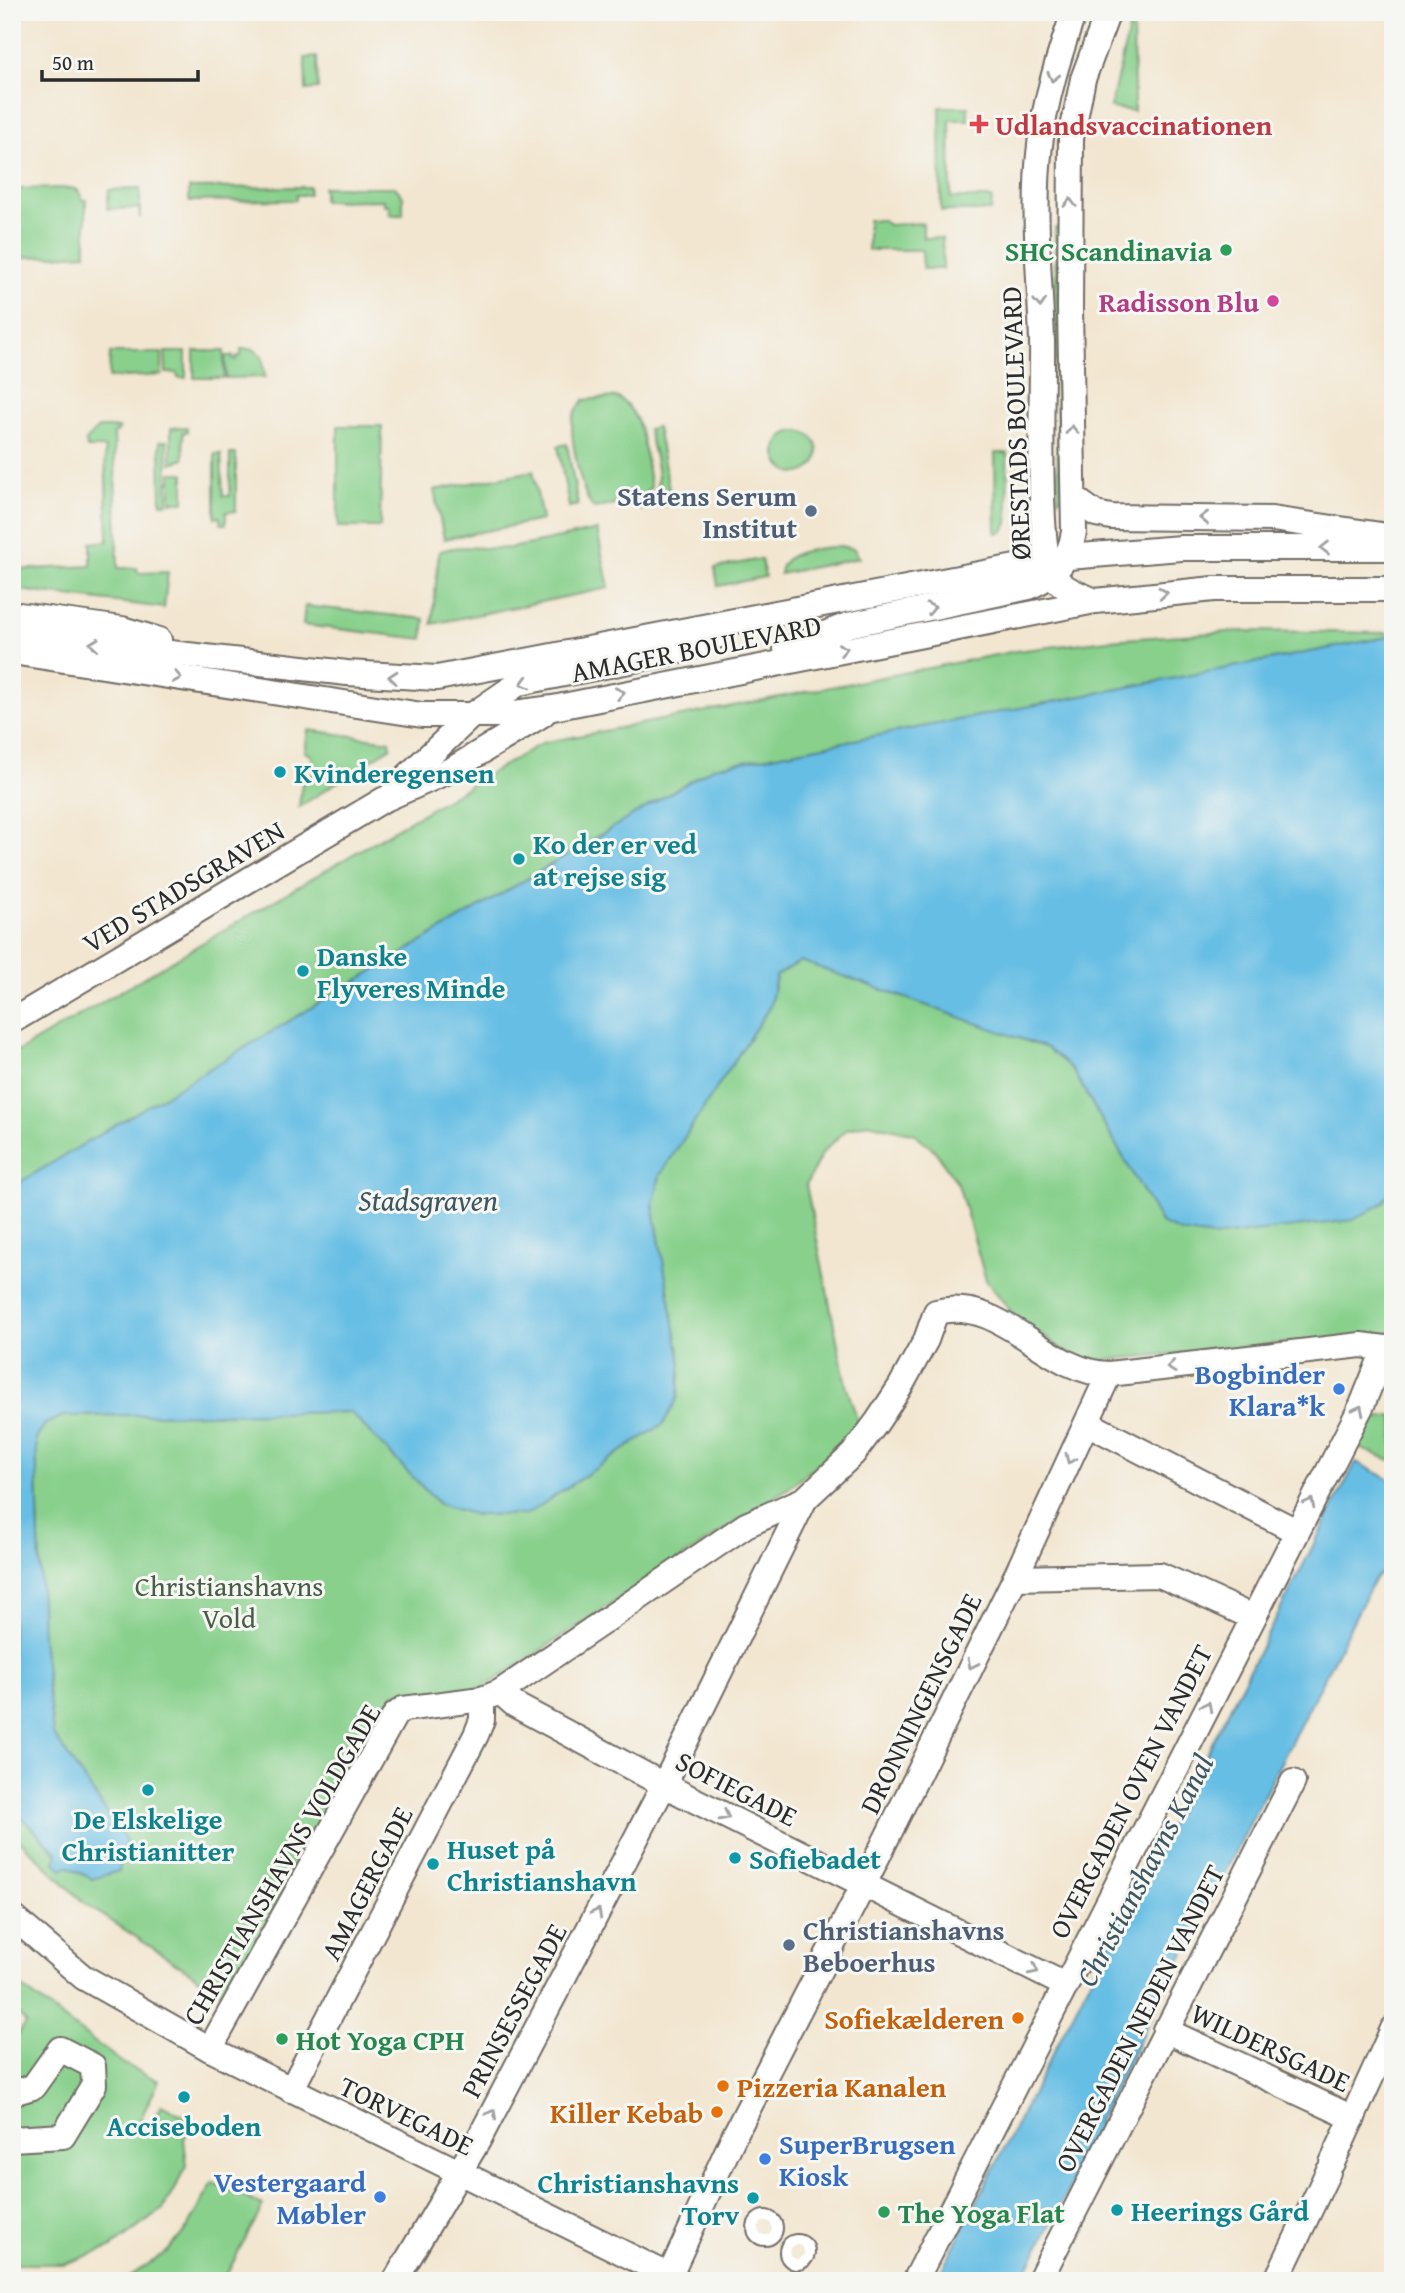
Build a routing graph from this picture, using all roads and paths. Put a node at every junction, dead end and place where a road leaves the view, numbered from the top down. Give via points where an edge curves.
1 (1074, 12) edge
2 (1108, 12) edge
3 (1074, 498) junction
4 (1393, 537) edge
5 (1393, 548) edge
6 (1056, 564) junction
7 (1393, 589) edge
8 (1095, 601) junction
9 (778, 612) junction
10 (12, 614) edge
11 (12, 635) edge
12 (12, 652) edge
13 (206, 655) junction
14 (726, 672) junction
15 (553, 708) junction
16 (471, 716) junction
17 (383, 800) junction
18 (12, 1021) edge
19 (1361, 1345) joint
20 (1109, 1374) junction
21 (1087, 1423) junction
22 (805, 1499) junction
23 (1296, 1531) junction
24 (1014, 1577) junction
25 (1252, 1617) junction
26 (491, 1695) junction
27 (1293, 1782) dead end
28 (664, 1785) junction
29 (864, 1884) junction
30 (12, 1916) edge
31 (1065, 1985) junction
32 (1393, 2029) edge
33 (1165, 2030) junction
34 (210, 2049) junction
35 (291, 2091) junction
36 (12, 2093) edge
37 (1353, 2118) junction
38 (12, 2139) edge
39 (460, 2175) junction
40 (672, 2279) edge
41 (395, 2281) edge
42 (915, 2281) edge
43 (1039, 2281) edge
44 (1276, 2281) edge

1 -> 6 street, ØRESTADS BOULEVARD via 1052,77 1040,146 1035,226
3 -> 2 street, ØRESTADS BOULEVARD via 1070,138 1083,79
4 -> 3 street via 1272,519 1111,517 1096,514
3 - 6 street, ØRESTADS BOULEVARD via 1074,532
5 -> 6 street, AMAGER BOULEVARD via 1181,548
6 - 8 street, ØRESTADS BOULEVARD via 1063,587
6 - 9 street, AMAGER BOULEVARD
14 -> 6 street via 848,625 1016,590
8 -> 7 street, AMAGER BOULEVARD via 1214,589
14 -> 8 street, AMAGER BOULEVARD
9 -> 13 street, AMAGER BOULEVARD via 437,678 347,673
9 -> 16 street, VED STADSGRAVEN via 684,650 519,683
10 - 13 street via 122,628
13 -> 11 street, AMAGER BOULEVARD
12 -> 16 street, AMAGER BOULEVARD via 393,711
15 -> 14 street, AMAGER BOULEVARD
15 - 16 street, AMAGER BOULEVARD
15 - 17 street, VED STADSGRAVEN via 453,769
16 - 17 street, VED STADSGRAVEN
17 - 18 street, VED STADSGRAVEN
19 -> 20 street, CHRISTIANSHAVNS VOLDGADE
23 -> 19 street, OVERGADEN OVEN VANDET via 1362,1405 1385,1348
20 - 21 street, DRONNINGENSGADE
20 - 22 street, CHRISTIANSHAVNS VOLDGADE via 1089,1374 975,1311 955,1307 936,1312 926,1340 885,1410 853,1454
21 - 23 street
21 -> 24 street, DRONNINGENSGADE
22 - 26 street, CHRISTIANSHAVNS VOLDGADE via 746,1525
22 - 28 street, PRINSESSEGADE
23 - 25 street, OVERGADEN OVEN VANDET
24 - 25 street via 1156,1575
24 -> 29 street, DRONNINGENSGADE
31 -> 25 street, OVERGADEN OVEN VANDET
26 - 28 street, SOFIEGADE
26 - 34 street, CHRISTIANSHAVNS VOLDGADE via 402,1709 395,1715
26 - 35 street, AMAGERGADE via 476,1735
27 - 33 street, OVERGADEN NEDEN VANDET
28 -> 29 street, SOFIEGADE
39 -> 28 street, PRINSESSEGADE
29 -> 31 street, SOFIEGADE
29 - 40 street, DRONNINGENSGADE via 734,2136
30 - 34 street, TORVEGADE via 83,1976
31 - 42 street, OVERGADEN OVEN VANDET
32 - 37 street, WILDERSGADE
33 - 37 street, WILDERSGADE
33 - 43 street, OVERGADEN NEDEN VANDET
34 - 35 street, TORVEGADE
35 - 39 street, TORVEGADE
36 - 38 street via 33,2087 60,2049 93,2066 93,2085 63,2136
37 - 44 street, WILDERSGADE
39 - 40 street, TORVEGADE
39 - 41 street, PRINSESSEGADE via 436,2207

